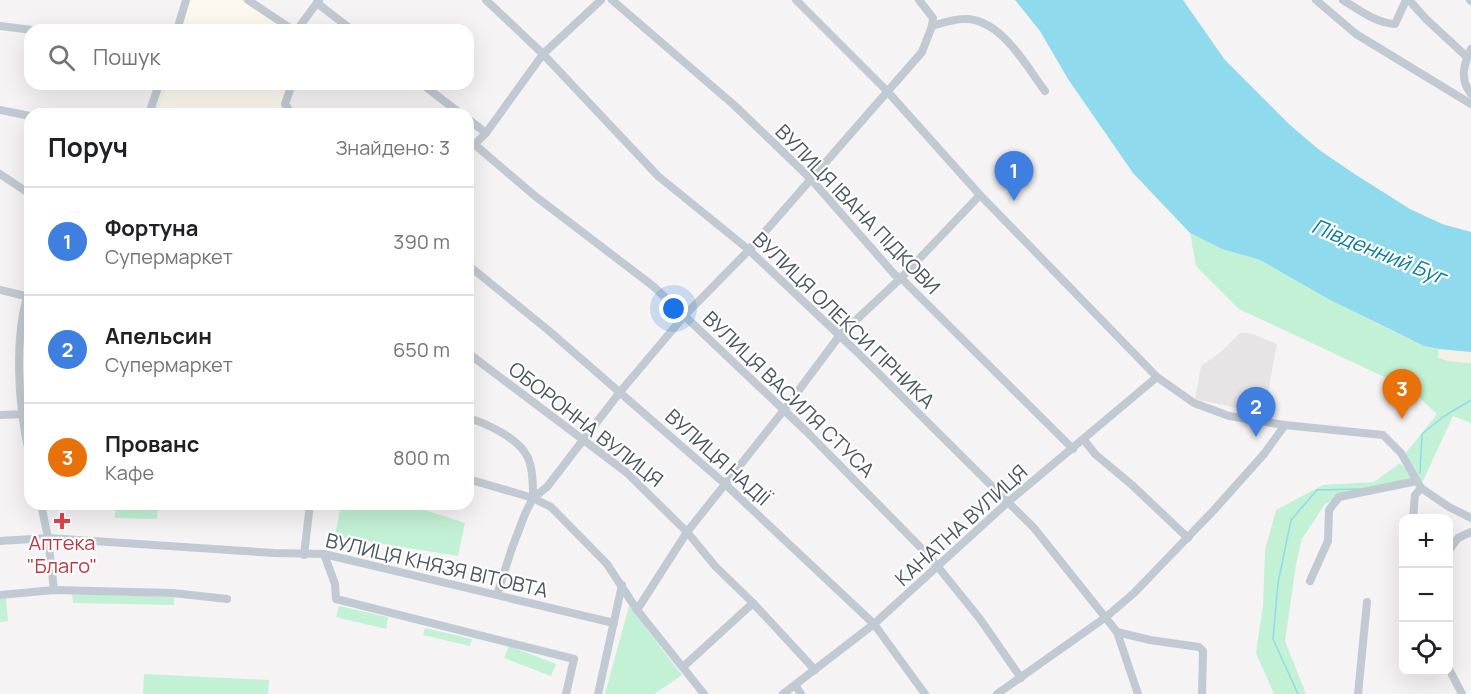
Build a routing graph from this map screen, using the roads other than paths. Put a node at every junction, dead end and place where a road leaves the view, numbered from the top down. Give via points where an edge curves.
1 (186, 0) edge
2 (248, 0) edge
3 (486, 0) edge
4 (601, 0) edge
5 (612, 0) edge
6 (796, 0) edge
7 (919, 0) edge
8 (1316, 0) edge
9 (1344, 0) edge
10 (1408, 0) edge
11 (318, 2) edge
12 (179, 24) edge
13 (286, 24) edge
14 (300, 24) edge
15 (345, 24) edge
16 (932, 26) junction
17 (0, 27) edge
18 (24, 29) edge
19 (1469, 53) edge
20 (543, 54) junction
21 (157, 90) edge
22 (289, 90) edge
23 (430, 90) edge
24 (887, 91) junction
25 (1045, 91) dead end
26 (1471, 94) edge
27 (1471, 104) edge
28 (150, 108) edge
29 (288, 108) edge
30 (453, 108) edge
31 (0, 110) edge
32 (24, 115) edge
33 (474, 124) edge
34 (486, 133) junction
35 (474, 144) joint
36 (0, 174) edge
37 (811, 179) junction
38 (24, 190) edge
39 (980, 195) junction
40 (749, 250) junction
41 (474, 270) edge
42 (901, 278) junction
43 (0, 291) edge
44 (24, 296) edge
45 (685, 315) junction
46 (24, 320) edge
47 (840, 335) junction
48 (474, 357) edge
49 (1157, 377) junction
50 (621, 392) junction
51 (784, 410) junction
52 (21, 414) junction
53 (0, 415) edge
54 (474, 419) edge
55 (1286, 425) junction
56 (24, 428) edge
57 (585, 440) junction
58 (1084, 440) junction
59 (1072, 449) junction
60 (474, 481) edge
61 (724, 483) junction
62 (1419, 485) junction
63 (533, 498) junction
64 (1008, 502) junction
65 (42, 510) edge
66 (309, 510) edge
67 (1413, 514) edge
68 (1471, 518) edge
69 (687, 532) junction
70 (1471, 532) edge
71 (48, 538) junction
72 (1188, 538) junction
73 (0, 541) edge
74 (1453, 546) edge
75 (324, 554) junction
76 (304, 555) junction
77 (938, 568) junction
78 (1310, 581) dead end
79 (622, 585) junction
80 (54, 590) junction
81 (0, 595) edge
82 (497, 595) junction
83 (227, 599) dead end
84 (1367, 602) dead end
85 (753, 603) junction
86 (637, 610) junction
87 (1106, 618) junction
88 (614, 623) junction
89 (874, 624) junction
90 (1117, 632) junction
91 (684, 667) junction
92 (815, 670) junction
93 (1453, 675) edge
94 (1021, 678) junction
95 (795, 685) junction
96 (566, 694) edge
97 (598, 694) edge
98 (704, 694) edge
99 (783, 694) edge
100 (801, 694) edge
101 (925, 694) edge
102 (997, 694) edge
103 (1138, 694) edge
104 (1202, 694) edge
105 (1358, 694) edge
106 (1462, 694) edge

1 - 12 street
2 - 13 street
3 - 20 street, ВУЛИЦЯ ОЛЕКСИ ГІРНИКА
4 - 20 street
5 - 37 street, ВУЛИЦЯ ІВАНА ПІДКОВИ via 734,105
6 - 24 street
7 - 16 street via 933,18
8 - 27 street via 1356,33
9 - 10 street via 1365,15 1395,24
10 - 19 street
11 - 14 street
11 - 15 street
16 - 24 street via 922,52
16 - 25 street via 965,19 992,26
17 - 18 street
19 - 26 street via 1463,67 1465,86
20 - 34 street
20 - 40 street, ВУЛИЦЯ ОЛЕКСИ ГІРНИКА via 658,176
21 - 28 street
22 - 29 street
23 - 30 street
24 - 37 street
24 - 39 street
31 - 32 street
33 - 34 street
34 - 35 street
35 - 45 street, ВУЛИЦЯ ВАСИЛЯ СТУСА
36 - 38 street
37 - 40 street
37 - 42 street, ВУЛИЦЯ ІВАНА ПІДКОВИ
39 - 42 street
39 - 49 street
40 - 45 street
40 - 47 street, ВУЛИЦЯ ОЛЕКСИ ГІРНИКА
41 - 50 street, ВУЛИЦЯ НАДІЇ
42 - 47 street
42 - 59 street, ВУЛИЦЯ ІВАНА ПІДКОВИ
43 - 44 street
45 - 50 street
45 - 51 street, ВУЛИЦЯ ВАСИЛЯ СТУСА
46 - 52 street via 20,344
47 - 51 street
47 - 64 street, ВУЛИЦЯ ОЛЕКСИ ГІРНИКА
48 - 57 street, ОБОРОННА ВУЛИЦЯ
49 - 55 street via 1194,403 1229,416
49 - 58 street, КАНАТНА ВУЛИЦЯ
50 - 57 street
50 - 61 street, ВУЛИЦЯ НАДІЇ
51 - 61 street
51 - 77 street, ВУЛИЦЯ ВАСИЛЯ СТУСА
52 - 53 street
52 - 56 street
54 - 63 street via 501,432 527,455
55 - 62 street via 1383,435 1401,453
55 - 72 street
57 - 63 street via 547,487
57 - 69 street, ОБОРОННА ВУЛИЦЯ via 626,472
58 - 59 street, КАНАТНА ВУЛИЦЯ
58 - 72 street
59 - 64 street, КАНАТНА ВУЛИЦЯ
60 - 63 street
61 - 69 street
61 - 89 street, ВУЛИЦЯ НАДІЇ
62 - 67 street
62 - 68 street
62 - 78 street via 1339,497 1329,510 1328,541
63 - 79 street via 550,507 570,526
63 - 82 street
64 - 77 street, КАНАТНА ВУЛИЦЯ
64 - 87 street, ВУЛИЦЯ ОЛЕКСИ ГІРНИКА via 1034,528
65 - 71 street
66 - 76 street
69 - 85 street, ОБОРОННА ВУЛИЦЯ
69 - 86 street
70 - 74 street via 1458,538
71 - 73 street, ВУЛИЦЯ КНЯЗЯ ВІТОВТА
71 - 76 street, ВУЛИЦЯ КНЯЗЯ ВІТОВТА
71 - 80 street
72 - 87 street
75 - 76 street, ВУЛИЦЯ КНЯЗЯ ВІТОВТА
75 - 82 street, ВУЛИЦЯ КНЯЗЯ ВІТОВТА
75 - 96 street via 336,599 574,660
77 - 89 street, КАНАТНА ВУЛИЦЯ
77 - 94 street, ВУЛИЦЯ ВАСИЛЯ СТУСА
79 - 86 street
79 - 88 street
80 - 81 street
80 - 83 street via 173,593
82 - 88 street, ВУЛИЦЯ КНЯЗЯ ВІТОВТА
84 - 105 street
85 - 91 street
85 - 92 street, ОБОРОННА ВУЛИЦЯ
86 - 91 street
87 - 90 street, ВУЛИЦЯ ОЛЕКСИ ГІРНИКА
87 - 94 street
88 - 97 street
89 - 92 street, КАНАТНА ВУЛИЦЯ
89 - 101 street, ВУЛИЦЯ НАДІЇ
90 - 103 street, ВУЛИЦЯ ОЛЕКСИ ГІРНИКА
90 - 104 street via 1199,647 1203,651
91 - 98 street
92 - 95 street, КАНАТНА ВУЛИЦЯ
93 - 106 street
94 - 102 street
95 - 99 street, КАНАТНА ВУЛИЦЯ
95 - 100 street

